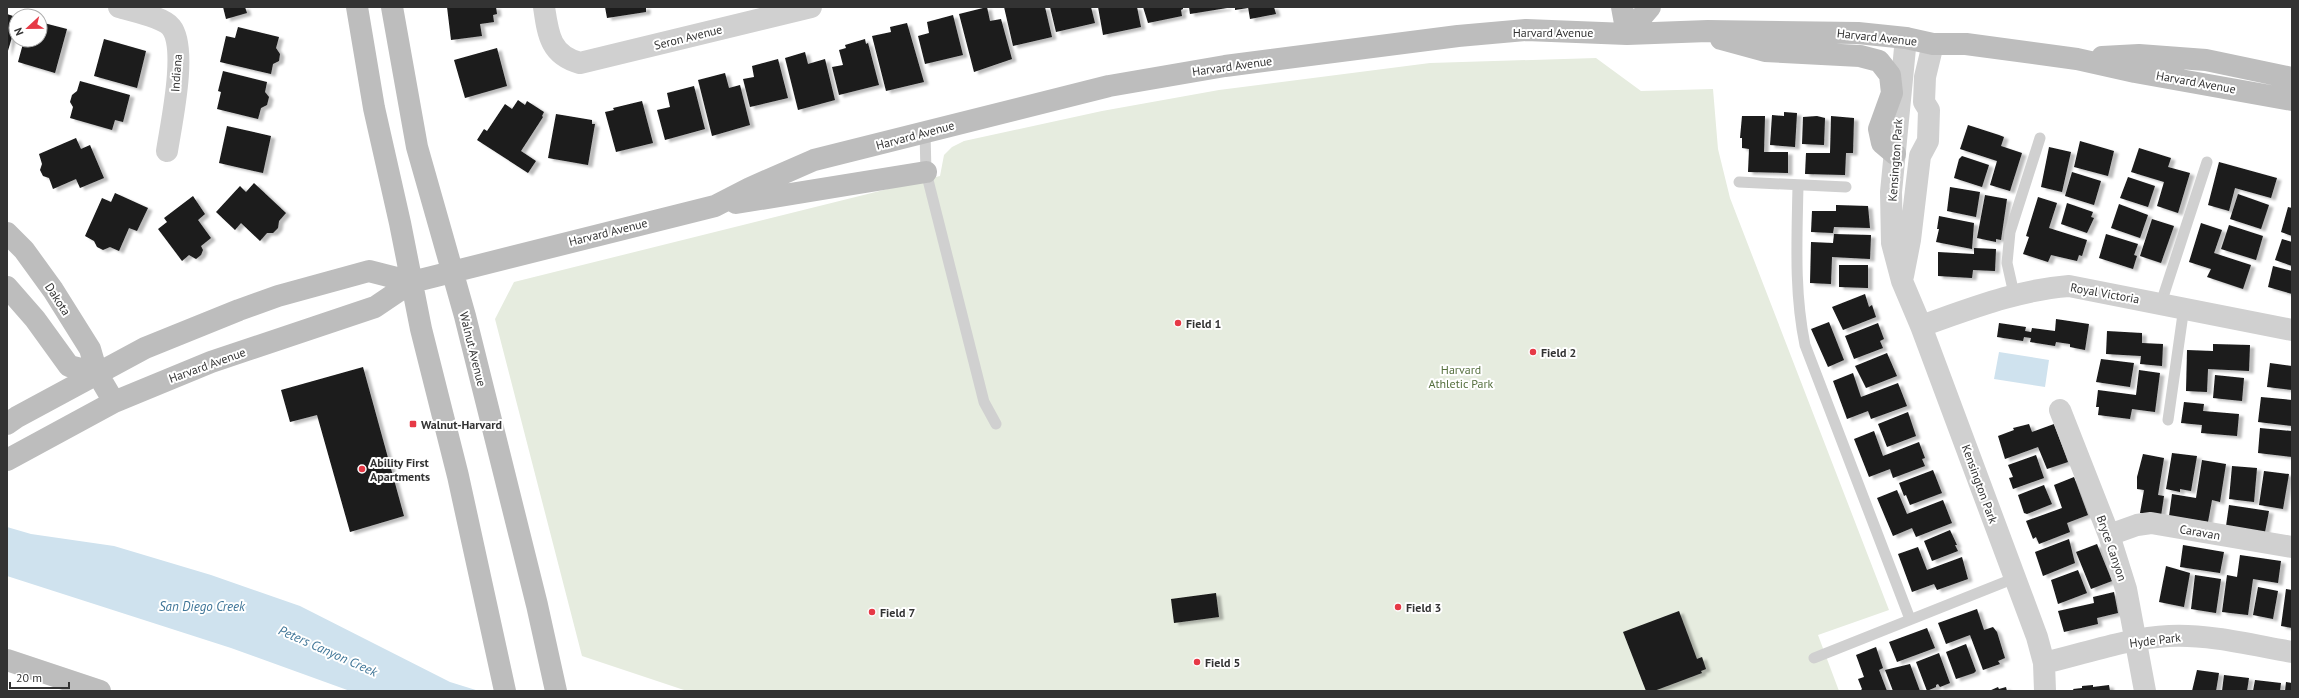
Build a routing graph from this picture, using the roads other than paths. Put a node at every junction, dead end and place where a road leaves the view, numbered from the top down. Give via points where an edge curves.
1 (119, 7) edge
2 (357, 7) edge
3 (392, 7) edge
4 (544, 7) edge
5 (811, 7) edge
6 (1622, 7) edge
7 (1650, 7) edge
8 (787, 10) edge
9 (1695, 32) junction
10 (1627, 34) junction
11 (1906, 38) junction
12 (1933, 44) junction
13 (2077, 59) junction
14 (2292, 78) edge
15 (2292, 100) edge
16 (925, 133) junction
17 (2040, 138) dead end
18 (167, 151) dead end
19 (1894, 154) junction
20 (1920, 156) junction
21 (2207, 162) dead end
22 (926, 172) junction
23 (1739, 182) dead end
24 (1798, 185) junction
25 (1846, 187) dead end
26 (715, 206) junction
27 (10, 242) edge
28 (452, 270) junction
29 (1902, 281) junction
30 (412, 282) junction
31 (7, 287) edge
32 (2014, 294) junction
33 (2161, 303) junction
34 (2184, 307) junction
35 (1921, 326) junction
36 (2292, 330) edge
37 (97, 373) junction
38 (114, 402) junction
39 (2060, 410) dead end
40 (2168, 420) dead end
41 (7, 424) edge
42 (996, 424) dead end
43 (7, 460) edge
44 (2109, 535) junction
45 (2292, 547) edge
46 (2015, 578) junction
47 (1910, 619) junction
48 (2136, 641) junction
49 (2292, 652) edge
50 (1814, 658) dead end
51 (7, 660) edge
52 (2044, 663) junction
53 (504, 684) edge
54 (100, 691) edge
55 (556, 691) edge
56 (2045, 691) edge
57 (2145, 691) edge

1 - 18 street, Indiana via 171,26 177,42 179,66
2 - 30 main road via 374,108
3 - 28 main road, Walnut Avenue via 418,147
4 - 8 street, Seron Avenue via 548,34 555,48 566,59 580,63
5 - 8 street, Seron Avenue
6 - 10 main road
7 - 10 main road
9 - 10 main road, Harvard Avenue
9 - 11 main road, Harvard Avenue via 1858,33
9 - 19 main road via 1765,51 1860,56 1879,61 1890,75 1892,93 1879,129 1882,143
10 - 16 main road, Harvard Avenue via 1518,31 1458,36 1225,66 1109,86
11 - 12 main road, Harvard Avenue
11 - 19 street, Kensington Park
12 - 13 main road, Harvard Avenue via 1966,44
12 - 20 street, Kensington Park via 1925,77 1924,102 1929,110 1928,142
13 - 14 main road, Harvard Avenue via 2139,55 2206,60
13 - 15 main road, Harvard Avenue
16 - 22 lane
16 - 26 main road, Harvard Avenue via 814,160
17 - 32 lane via 2010,232 2006,263
19 - 20 lane
19 - 29 street, Kensington Park via 1891,192 1892,243
20 - 29 street, Kensington Park via 1910,240
21 - 33 lane
22 - 26 main road
22 - 42 lane via 984,402
23 - 24 lane
24 - 25 lane
24 - 47 lane via 1796,281 1805,346
26 - 28 main road, Harvard Avenue
27 - 37 main road, Dakota via 53,290 90,349
28 - 30 main road, Harvard Avenue
28 - 55 main road, Walnut Avenue via 534,591
29 - 35 street, Kensington Park
30 - 37 main road via 369,271 278,296 196,326
30 - 38 main road, Harvard Avenue via 375,307 211,362
30 - 53 main road
31 - 37 main road via 35,319 69,366
32 - 33 street, Royal Victoria via 2039,288 2069,286
32 - 35 street, Royal Victoria
33 - 34 street, Royal Victoria
34 - 36 street, Royal Victoria
34 - 40 lane
35 - 46 street, Kensington Park
37 - 38 main road, Dakota
37 - 41 main road
38 - 43 main road, Harvard Avenue
39 - 44 street, Bryce Canyon
44 - 45 street, Caravan via 2151,523
44 - 48 street, Bryce Canyon via 2126,589
46 - 47 lane
46 - 52 street, Kensington Park
47 - 50 lane
48 - 49 street, Hyde Park via 2168,636 2196,637
48 - 52 street, Hyde Park
48 - 57 street, Bryce Canyon
51 - 54 main road
52 - 56 street, Kensington Park

